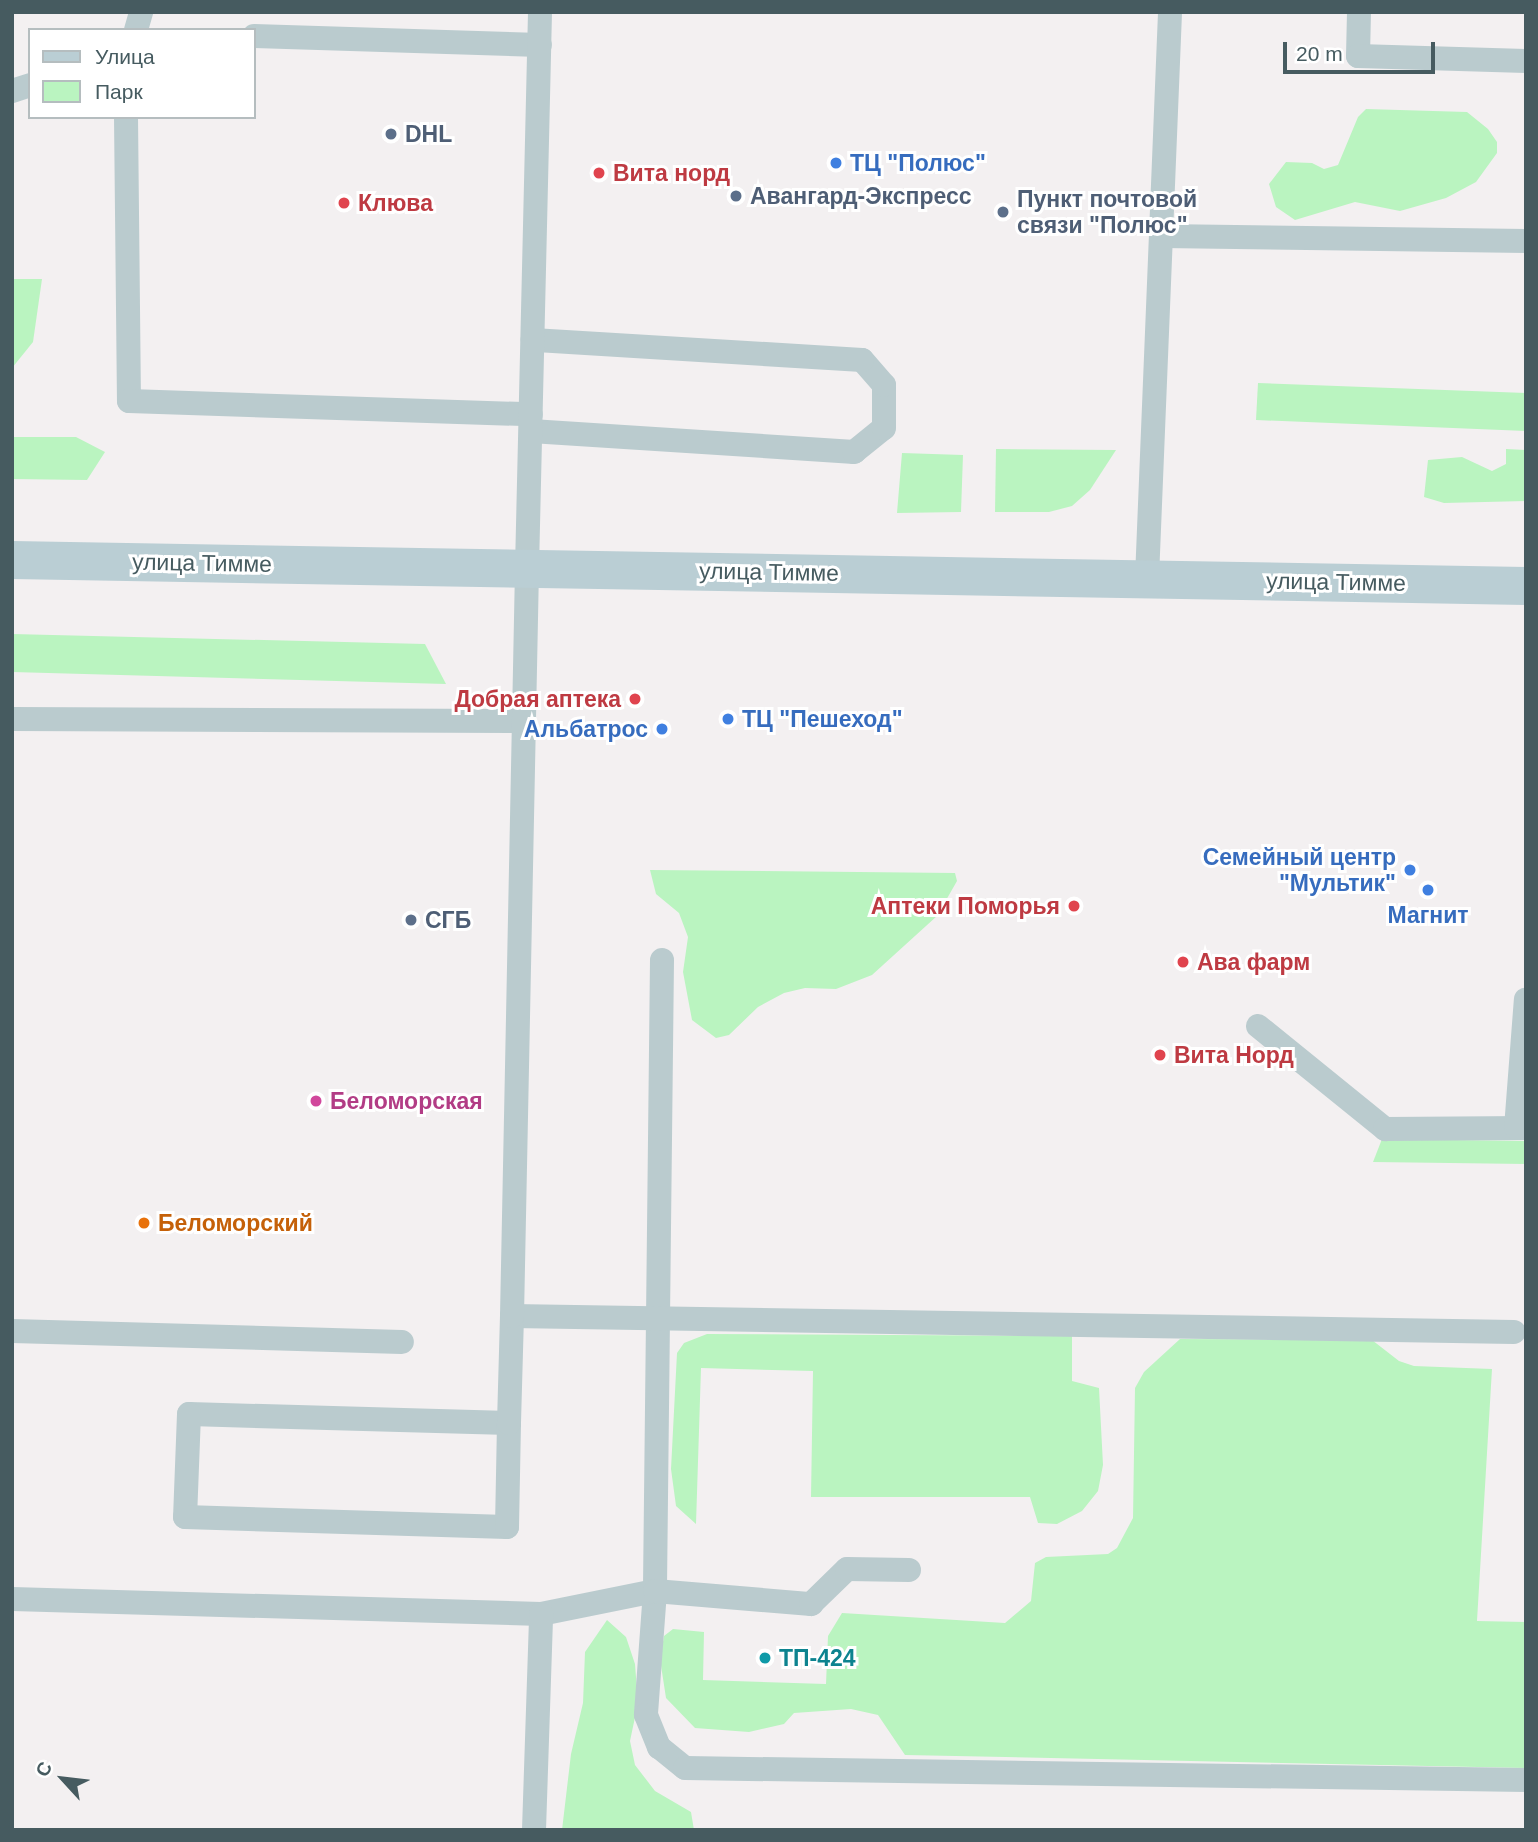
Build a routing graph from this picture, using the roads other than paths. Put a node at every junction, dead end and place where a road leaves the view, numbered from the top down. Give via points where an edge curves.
1 (540, 12) edge
2 (1170, 12) edge
3 (1359, 12) edge
4 (256, 36) edge
5 (540, 45) junction
6 (1526, 61) edge
7 (126, 119) edge
8 (1162, 236) junction
9 (1526, 241) edge
10 (533, 340) junction
11 (531, 423) junction
12 (12, 560) edge
13 (527, 568) junction
14 (1147, 578) junction
15 (1526, 586) edge
16 (12, 719) edge
17 (524, 720) junction
18 (662, 960) dead end
19 (1526, 999) edge
20 (1258, 1026) dead end
21 (1521, 1128) edge
22 (512, 1316) junction
23 (658, 1319) junction
24 (12, 1331) edge
25 (1514, 1332) dead end
26 (402, 1342) dead end
27 (509, 1423) junction
28 (909, 1570) dead end
29 (655, 1591) junction
30 (12, 1600) edge
31 (541, 1614) junction
32 (1526, 1780) edge
33 (534, 1830) edge

1 - 5 lane
2 - 8 lane
3 - 6 lane via 1358,56
4 - 5 lane
5 - 10 lane
7 - 11 lane via 129,401
8 - 9 lane
8 - 14 lane
10 - 11 lane
10 - 11 lane via 862,360 884,385 884,428 854,452
11 - 13 lane
12 - 13 main road, улица Тимме
13 - 14 main road, улица Тимме
13 - 17 lane
14 - 15 main road, улица Тимме
16 - 17 lane
17 - 22 lane
18 - 23 lane
19 - 21 lane
20 - 21 lane via 1385,1129
22 - 23 lane
22 - 27 lane
23 - 25 lane
23 - 29 lane
24 - 26 lane
27 - 27 lane via 189,1414 186,1517 507,1527
28 - 29 lane via 847,1569 811,1604
29 - 31 lane
29 - 32 lane via 646,1715 659,1747 685,1768
30 - 31 lane
31 - 33 lane

